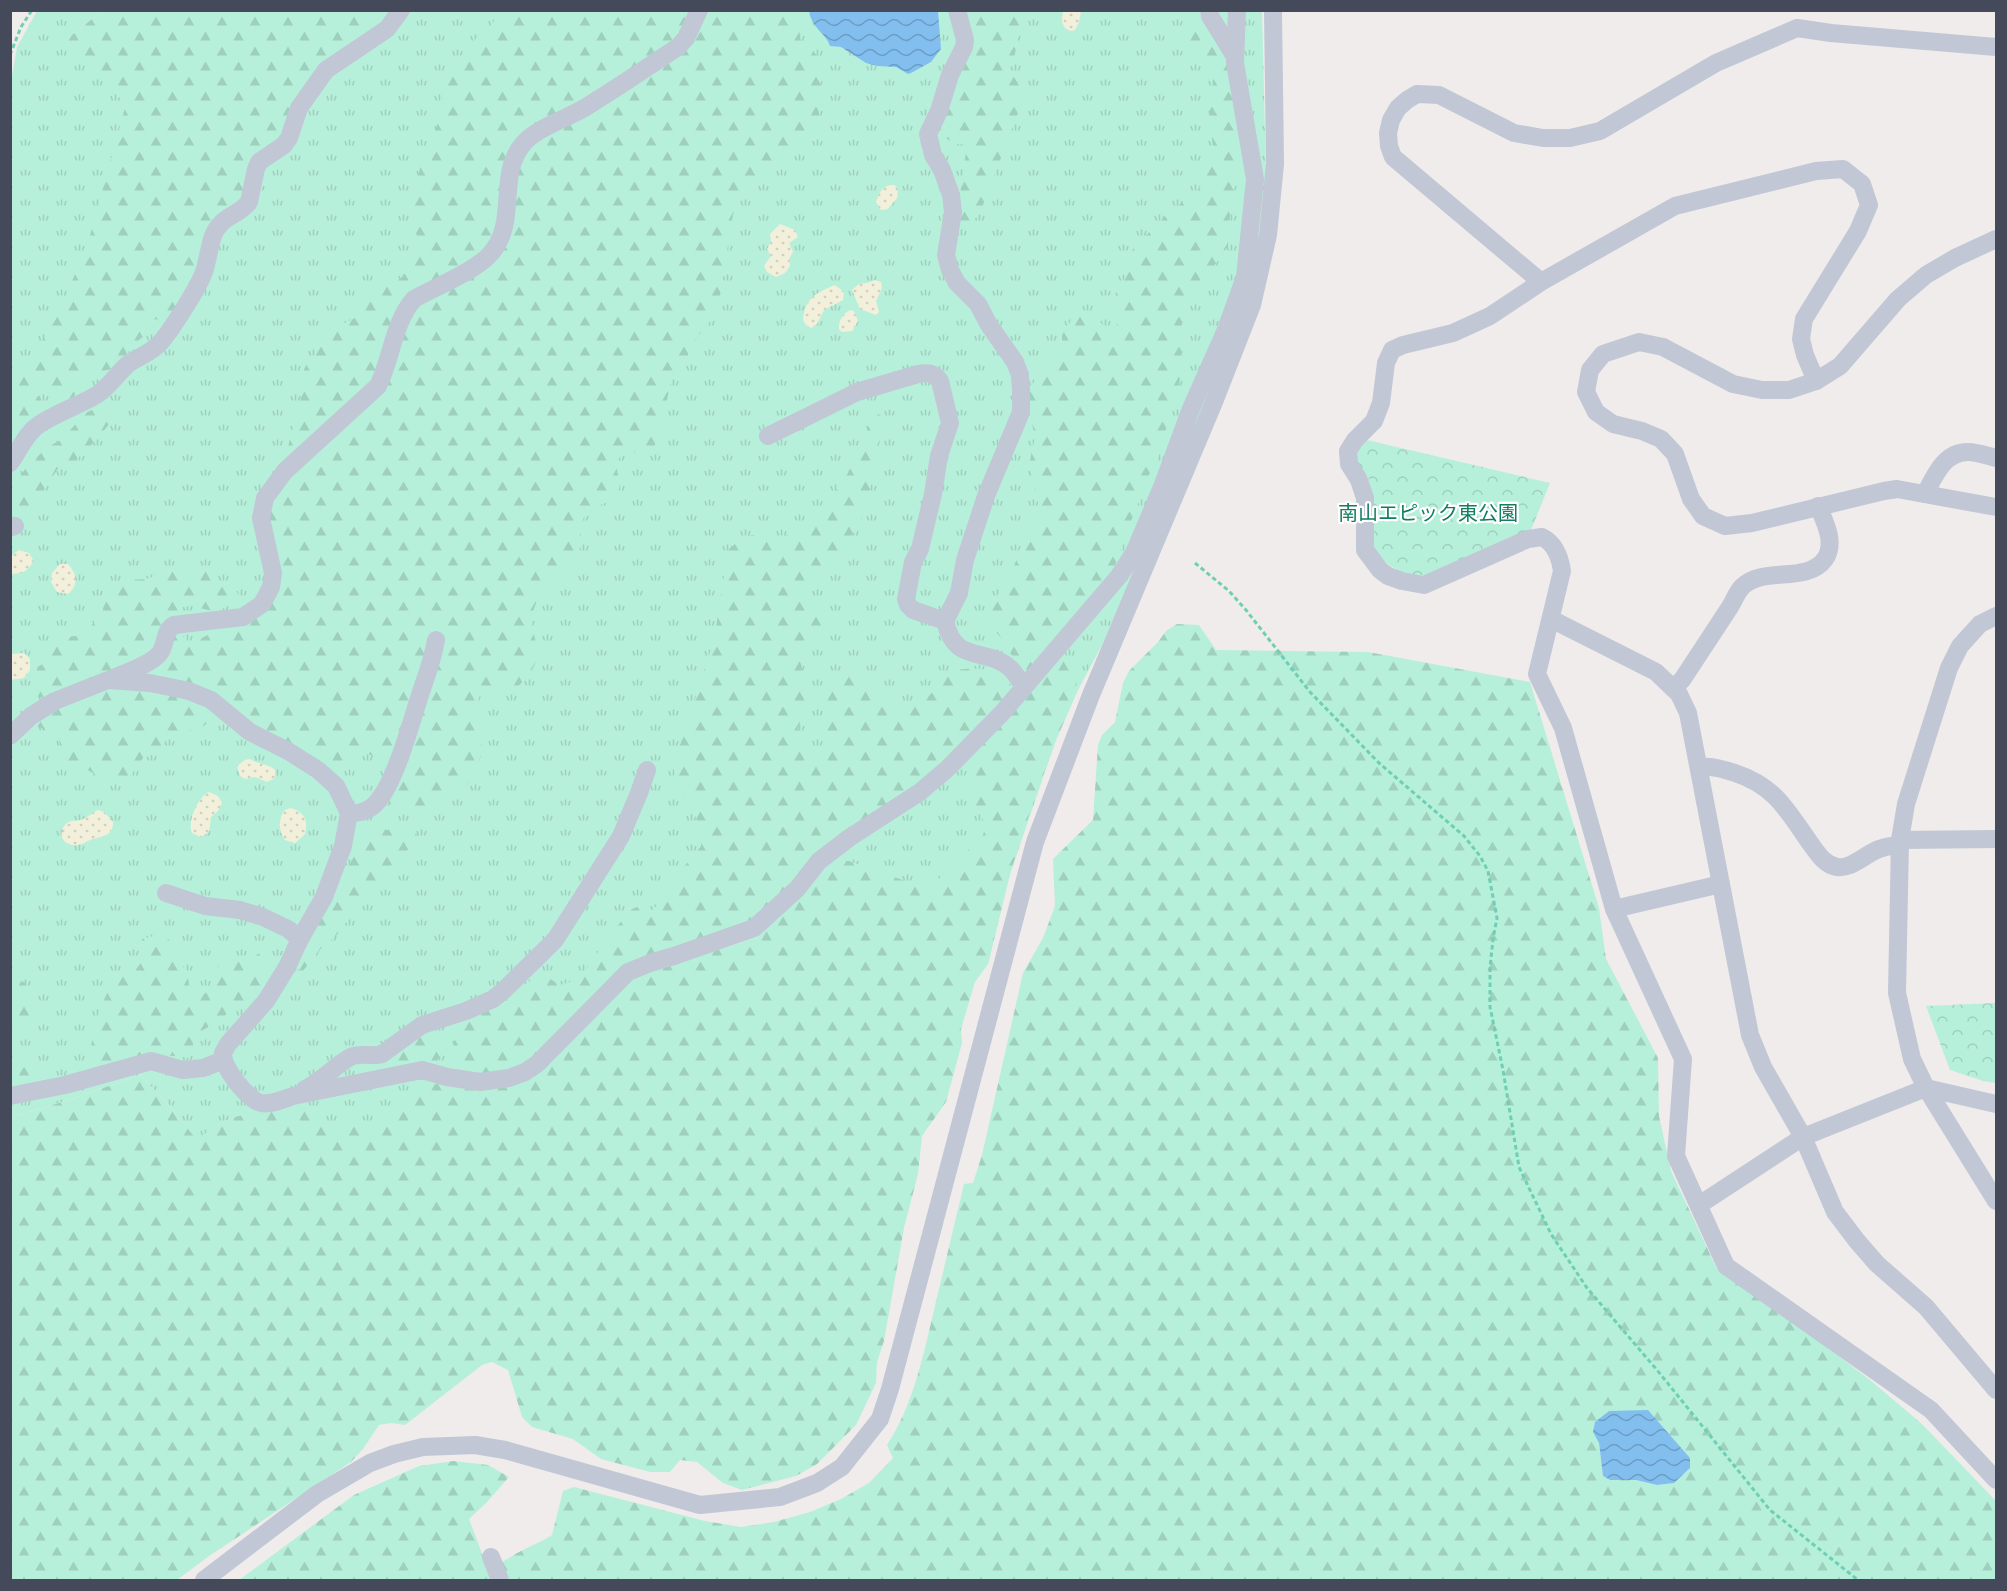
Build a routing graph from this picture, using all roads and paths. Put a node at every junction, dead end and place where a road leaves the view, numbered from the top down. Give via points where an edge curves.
1 (32, 10) edge
2 (401, 10) edge
3 (699, 10) edge
4 (957, 10) edge
5 (1209, 10) edge
6 (1237, 10) edge
7 (1273, 10) edge
8 (1996, 47) edge
9 (10, 55) edge
10 (1234, 55) junction
11 (1996, 239) edge
12 (1541, 282) junction
13 (1816, 381) junction
14 (768, 436) dead end
15 (1996, 458) edge
16 (10, 463) edge
17 (1925, 494) junction
18 (1818, 506) junction
19 (1996, 507) edge
20 (1195, 563) dead end
21 (1996, 616) edge
22 (1551, 619) junction
23 (945, 621) junction
24 (436, 640) dead end
25 (108, 680) junction
26 (1024, 687) junction
27 (1673, 688) junction
28 (10, 736) edge
29 (1699, 767) junction
30 (647, 770) dead end
31 (349, 813) junction
32 (1996, 839) edge
33 (1900, 843) junction
34 (1721, 884) junction
35 (166, 893) dead end
36 (1614, 909) junction
37 (300, 939) junction
38 (224, 1060) junction
39 (1926, 1088) junction
40 (10, 1096) edge
41 (293, 1096) junction
42 (1996, 1104) edge
43 (1803, 1137) junction
44 (1996, 1201) edge
45 (1699, 1205) junction
46 (1996, 1389) edge
47 (1996, 1480) edge
48 (491, 1557) dead end
49 (204, 1581) edge
50 (500, 1581) edge
51 (1858, 1581) edge

1 - 9 path
2 - 16 street via 387,29 326,70 299,108 284,145 259,162 249,202 220,225 213,236 195,291 160,343 128,365 100,393 37,426
3 - 25 street via 678,47 585,108 524,141 512,160 503,231 493,251 483,262 414,299 401,318 378,386 285,471 264,498 261,518 273,573 262,604 243,617 174,625 166,632 156,657
4 - 23 street via 964,47 928,134 951,195 953,212 946,255 957,283 978,304 1015,362 1020,375 1021,412 986,496 965,560 959,593
5 - 10 street
6 - 10 street
7 - 49 street via 1275,164 1268,235 1252,305 1091,695 1035,842 880,1419 842,1467 817,1484 780,1497 700,1505 534,1457 476,1445 394,1454 370,1463 317,1494
8 - 12 street via 1797,28 1716,63 1600,131 1570,138 1514,134 1439,95 1417,94 1407,100 1390,120 1388,134 1393,157
10 - 26 street via 1255,179 1245,277 1134,553
11 - 13 street via 1926,275 1898,299 1840,366
12 - 13 street via 1675,206 1816,171 1843,169 1862,184 1869,205 1858,231 1804,319 1801,339
12 - 22 street via 1481,321 1454,333 1392,350 1374,421 1355,440 1348,458 1365,498 1365,550 1380,570 1402,581 1424,585 1528,539 1542,537 1552,544 1561,561
13 - 18 street via 1789,390 1733,384 1663,347 1639,342 1603,354 1590,370 1586,392 1596,412 1613,424 1661,439 1675,454 1691,499 1703,516 1725,526
14 - 23 street via 857,392 926,372 936,376 950,423 906,599 913,610
15 - 17 street via 1967,452 1949,457
17 - 18 street via 1897,489
17 - 19 street
18 - 27 street via 1830,543 1820,566 1743,586
20 - 51 path via 1229,591 1317,700 1379,763 1464,836 1480,856 1488,871 1497,918 1490,968 1490,1007 1519,1167 1551,1233 1587,1288 1770,1510
21 - 33 street via 1980,624 1960,646 1949,668 1906,804
22 - 27 street via 1656,672
22 - 36 street via 1537,674 1563,728
23 - 26 street via 953,643 1009,667
24 - 31 street via 432,663 387,785 377,803 357,814
25 - 28 street via 55,701
25 - 31 street via 150,682 211,700 250,732 318,770 336,786
26 - 41 street via 947,769 819,861 797,889 754,928 628,972 525,1072 480,1082 422,1070
27 - 29 street via 1688,713
29 - 33 street via 1715,766 1764,786 1828,864 1847,866 1879,847
29 - 34 street
30 - 41 street via 621,836 598,875 555,939 503,991 466,1011 422,1025 382,1054 354,1056
31 - 37 street via 343,846 324,897
32 - 33 street via 1922,839
33 - 39 street via 1897,993 1912,1059
34 - 36 street
34 - 43 street via 1750,1035 1763,1067
35 - 37 street via 205,906 263,916
36 - 45 street via 1683,1059 1676,1156
37 - 38 street via 266,1001 228,1044
38 - 40 street via 183,1071 151,1061
38 - 41 street via 244,1092 255,1100 275,1103
39 - 42 street
39 - 43 street
39 - 44 street
43 - 45 street
43 - 46 street via 1835,1212 1857,1241 1932,1314
45 - 47 street via 1726,1266 1931,1410
48 - 50 street

